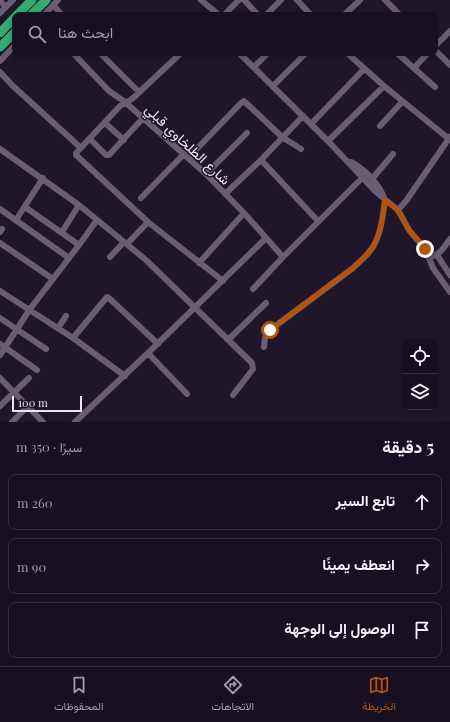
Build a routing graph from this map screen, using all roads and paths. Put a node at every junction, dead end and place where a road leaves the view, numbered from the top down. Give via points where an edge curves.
1 (13, 0) edge
2 (32, 0) edge
3 (58, 0) edge
4 (201, 0) edge
5 (239, 0) edge
6 (244, 0) edge
7 (281, 0) edge
8 (360, 0) edge
9 (385, 0) edge
10 (0, 1) edge
11 (300, 1) edge
12 (49, 3) edge
13 (6, 7) junction
14 (20, 12) edge
15 (36, 12) edge
16 (59, 12) edge
17 (215, 12) edge
18 (227, 12) edge
19 (255, 12) edge
20 (269, 12) edge
21 (307, 12) edge
22 (348, 12) edge
23 (396, 12) edge
24 (0, 13) edge
25 (12, 20) edge
26 (450, 31) edge
27 (0, 33) edge
28 (12, 35) edge
29 (438, 43) edge
30 (0, 47) edge
31 (12, 48) edge
32 (438, 53) edge
33 (76, 56) edge
34 (103, 56) edge
35 (178, 56) edge
36 (242, 56) edge
37 (265, 56) edge
38 (298, 56) edge
39 (303, 56) edge
40 (350, 56) edge
41 (400, 56) edge
42 (425, 56) edge
43 (300, 59) junction
44 (0, 60) edge
45 (450, 64) edge
46 (254, 67) junction
47 (414, 68) junction
48 (364, 69) junction
49 (0, 72) edge
50 (273, 86) junction
51 (384, 86) junction
52 (436, 87) dead end
53 (139, 92) junction
54 (125, 102) junction
55 (402, 102) junction
56 (303, 116) junction
57 (143, 118) junction
58 (105, 123) junction
59 (311, 124) junction
60 (380, 126) dead end
61 (247, 133) dead end
62 (282, 137) junction
63 (449, 138) edge
64 (90, 139) junction
65 (124, 140) junction
66 (328, 141) junction
67 (81, 148) junction
68 (0, 149) edge
69 (301, 149) dead end
70 (392, 154) dead end
71 (186, 156) junction
72 (261, 160) junction
73 (347, 161) junction
74 (206, 174) junction
75 (362, 177) junction
76 (43, 178) junction
77 (372, 179) junction
78 (225, 194) junction
79 (141, 198) dead end
80 (385, 200) junction
81 (79, 205) junction
82 (25, 207) junction
83 (0, 209) edge
84 (398, 210) junction
85 (244, 213) junction
86 (16, 220) junction
87 (97, 220) junction
88 (318, 221) junction
89 (148, 222) junction
90 (62, 232) junction
91 (266, 238) junction
92 (450, 239) edge
93 (0, 243) edge
94 (126, 243) junction
95 (79, 245) junction
96 (437, 255) junction
97 (110, 257) dead end
98 (283, 257) junction
99 (428, 257) junction
100 (69, 258) junction
101 (199, 263) junction
102 (450, 275) edge
103 (53, 279) junction
104 (222, 281) junction
105 (253, 289) dead end
106 (0, 291) edge
107 (450, 292) edge
108 (266, 303) dead end
109 (196, 307) junction
110 (30, 309) junction
111 (66, 316) dead end
112 (0, 318) edge
113 (58, 328) junction
114 (17, 330) junction
115 (73, 338) junction
116 (228, 340) junction
117 (158, 344) junction
118 (3, 346) edge
119 (264, 347) dead end
120 (46, 349) dead end
121 (148, 353) junction
122 (0, 356) edge
123 (37, 370) dead end
124 (125, 376) junction
125 (0, 378) edge
126 (28, 378) dead end
127 (14, 392) junction
128 (187, 394) dead end
129 (233, 395) dead end
130 (0, 406) edge
131 (28, 406) junction
132 (12, 422) edge
133 (43, 422) edge
134 (75, 422) edge

1 - 13 street
2 - 14 highway
3 - 12 street
4 - 17 street
5 - 18 street
6 - 19 street
7 - 20 street
8 - 22 street
9 - 23 street
10 - 13 street
11 - 21 street
12 - 15 highway
12 - 16 street
13 - 24 street
25 - 27 highway
26 - 29 street
28 - 30 highway
31 - 44 street
32 - 45 street
33 - 54 street, شارع الطلخاوي قبلي via 104,86
34 - 53 street
35 - 53 street
36 - 46 street
37 - 46 street
38 - 43 street
39 - 43 street
40 - 48 street
41 - 47 street
42 - 47 street
43 - 50 street
46 - 50 street
47 - 52 street
48 - 51 street
48 - 59 street
49 - 67 street
50 - 56 street
51 - 55 street
51 - 66 street
53 - 54 street
54 - 57 street, شارع الطلخاوي قبلي
54 - 58 street
55 - 60 street
55 - 63 street
56 - 59 street
56 - 62 street
57 - 65 street
57 - 71 street, شارع الطلخاوي قبلي
58 - 64 street
58 - 65 street
59 - 66 street
61 - 74 street
62 - 69 street
62 - 71 street via 246,102 243,102
62 - 72 street
63 - 84 street
64 - 65 street via 108,156
64 - 67 street
66 - 73 street
67 - 89 street via 76,156
68 - 76 street
70 - 77 street
71 - 74 street, شارع الطلخاوي قبلي
71 - 79 street
72 - 78 street
72 - 88 street
73 - 75 street
73 - 77 street via 359,166
74 - 78 street, شارع الطلخاوي قبلي
75 - 80 street
75 - 88 street
76 - 81 street
76 - 82 street
77 - 80 street
78 - 85 street, شارع الطلخاوي قبلي
80 - 84 street
80 - 119 street via 381,226 376,242 370,250 353,268 270,330 265,338
81 - 87 street
81 - 90 street
82 - 86 street
82 - 90 street
83 - 86 street
84 - 99 street
85 - 91 street, شارع الطلخاوي قبلي
85 - 101 street
86 - 100 street
87 - 94 street
87 - 95 street
88 - 98 street
89 - 94 street
89 - 101 street
90 - 95 street
91 - 98 street, شارع الطلخاوي قبلي
91 - 104 street
92 - 96 street
93 - 103 street
94 - 97 street
94 - 109 street
95 - 100 street
96 - 99 street
96 - 102 street
98 - 105 street
99 - 107 street via 435,272
100 - 103 street
101 - 104 street
103 - 110 street
104 - 109 street
106 - 110 street
108 - 116 street
109 - 116 street
109 - 117 street
110 - 113 street
110 - 114 street
111 - 113 street
112 - 114 street
113 - 115 street
114 - 118 street
114 - 120 street
115 - 117 street via 106,297
115 - 124 street
116 - 129 street via 253,366
117 - 121 street
118 - 122 street
118 - 123 street
121 - 124 street
121 - 128 street
124 - 134 street
125 - 127 street
126 - 127 street
127 - 130 street
127 - 131 street
131 - 132 street
131 - 133 street

